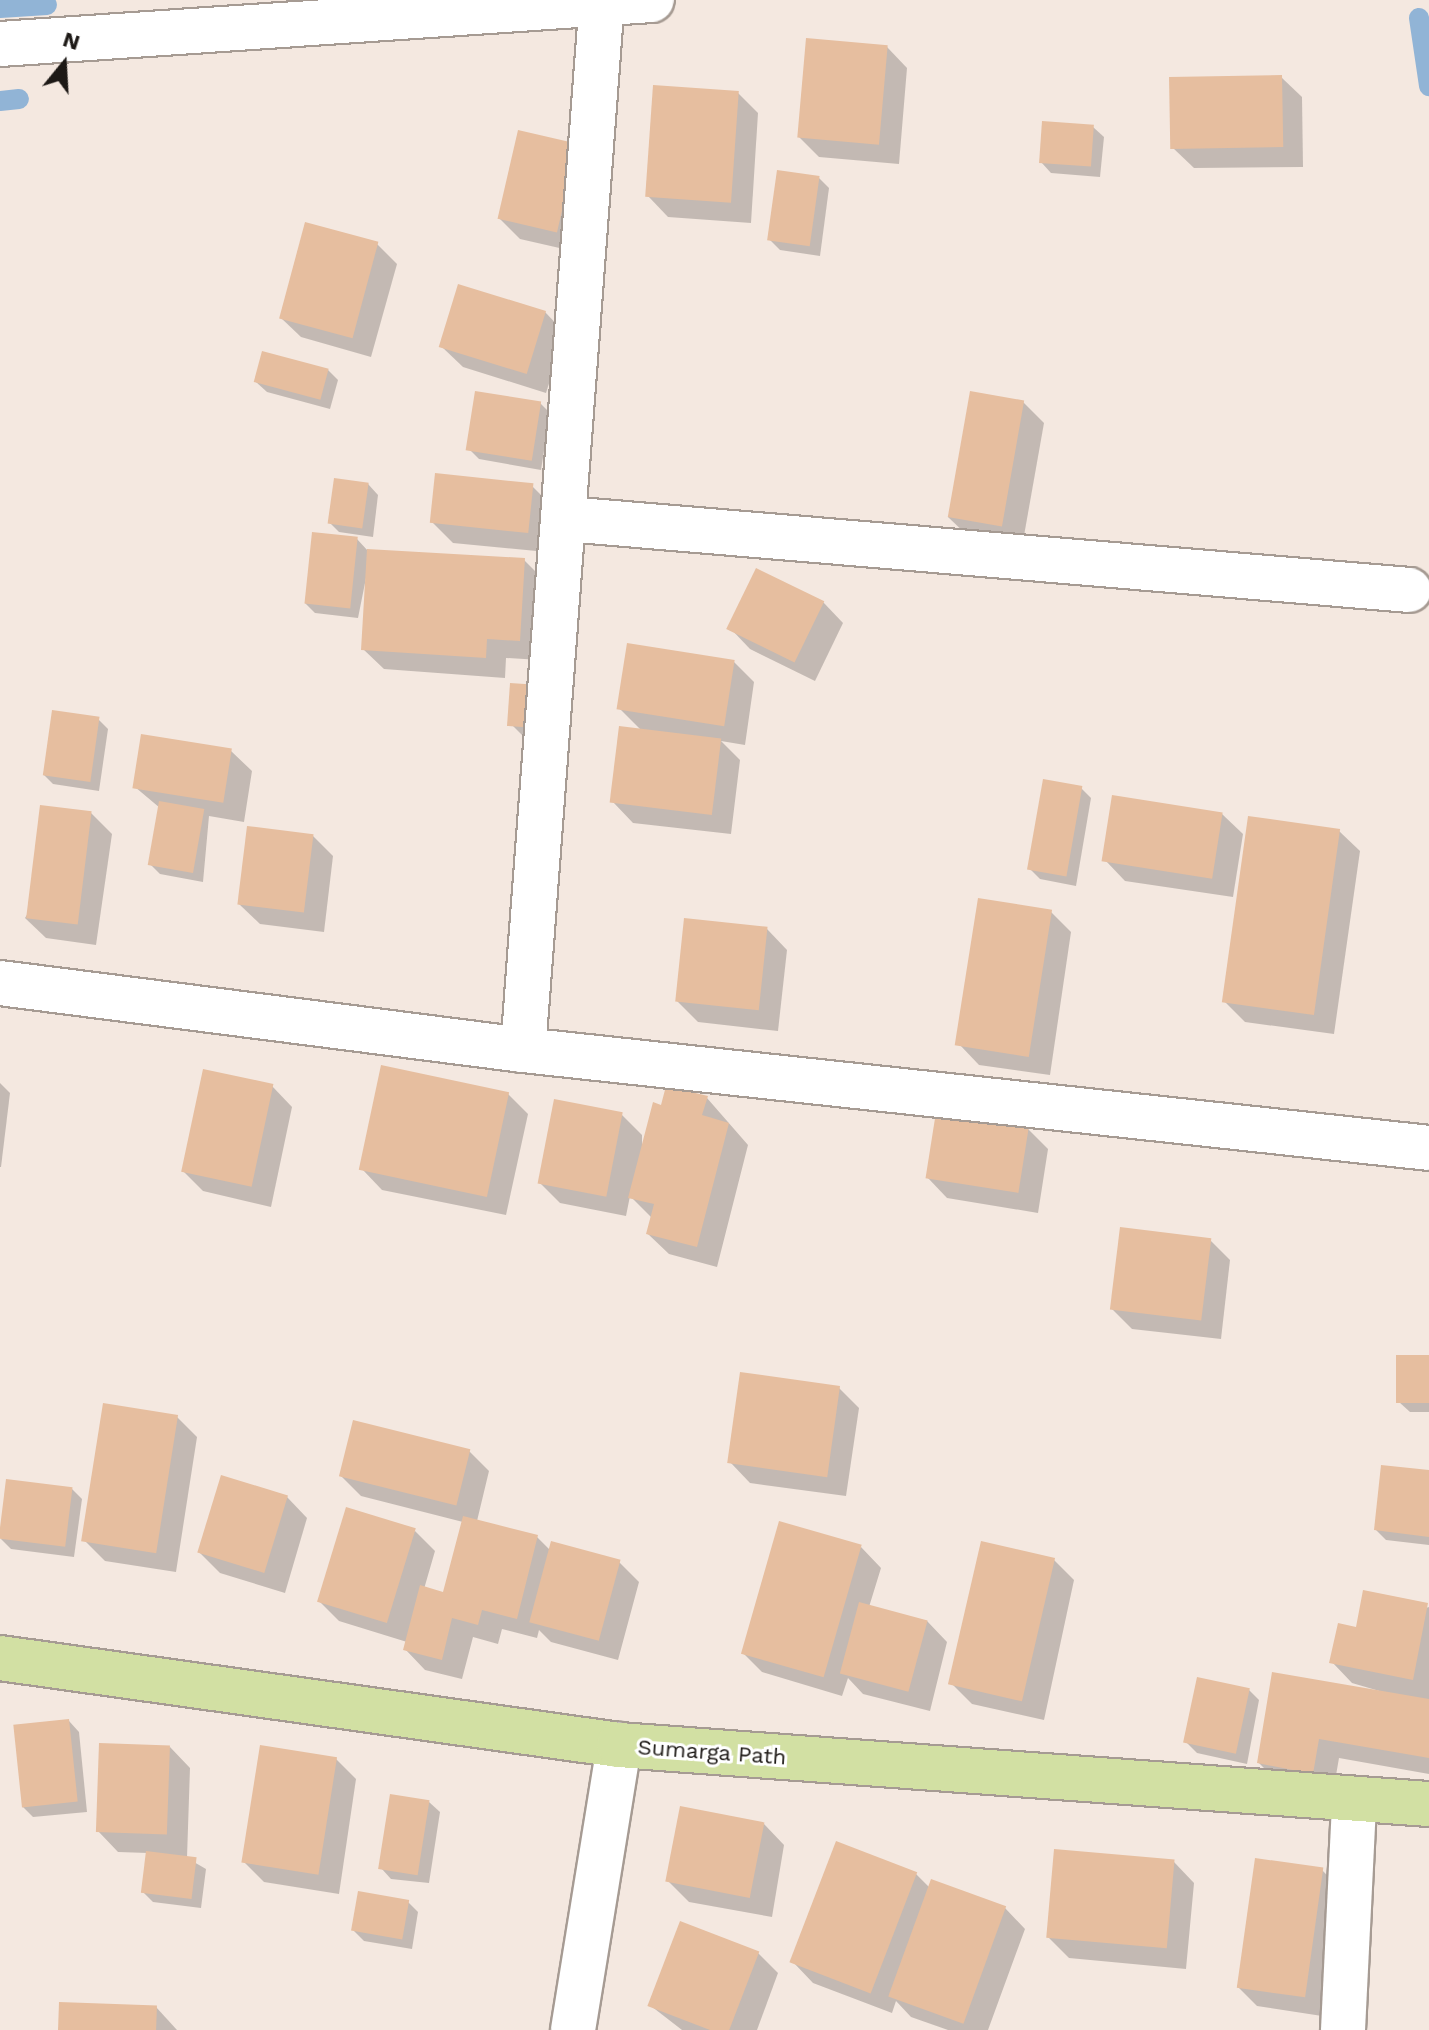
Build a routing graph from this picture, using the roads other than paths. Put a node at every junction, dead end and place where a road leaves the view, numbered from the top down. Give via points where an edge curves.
1 (652, 0) edge
2 (602, 4) edge
3 (0, 44) edge
4 (566, 519) junction
5 (1409, 590) dead end
6 (0, 983) edge
7 (523, 1050) junction
8 (1429, 1148) edge
9 (0, 1658) edge
10 (619, 1745) junction
11 (1354, 1801) junction
12 (1429, 1804) edge
13 (573, 2030) edge
14 (1343, 2030) edge

1 - 2 street
2 - 3 street
2 - 4 street
4 - 5 street
4 - 7 street
6 - 7 street
7 - 8 street
9 - 10 main road, Sumarga Path
10 - 11 main road, Sumarga Path
10 - 13 street
11 - 12 main road, Sumarga Path
11 - 14 street

